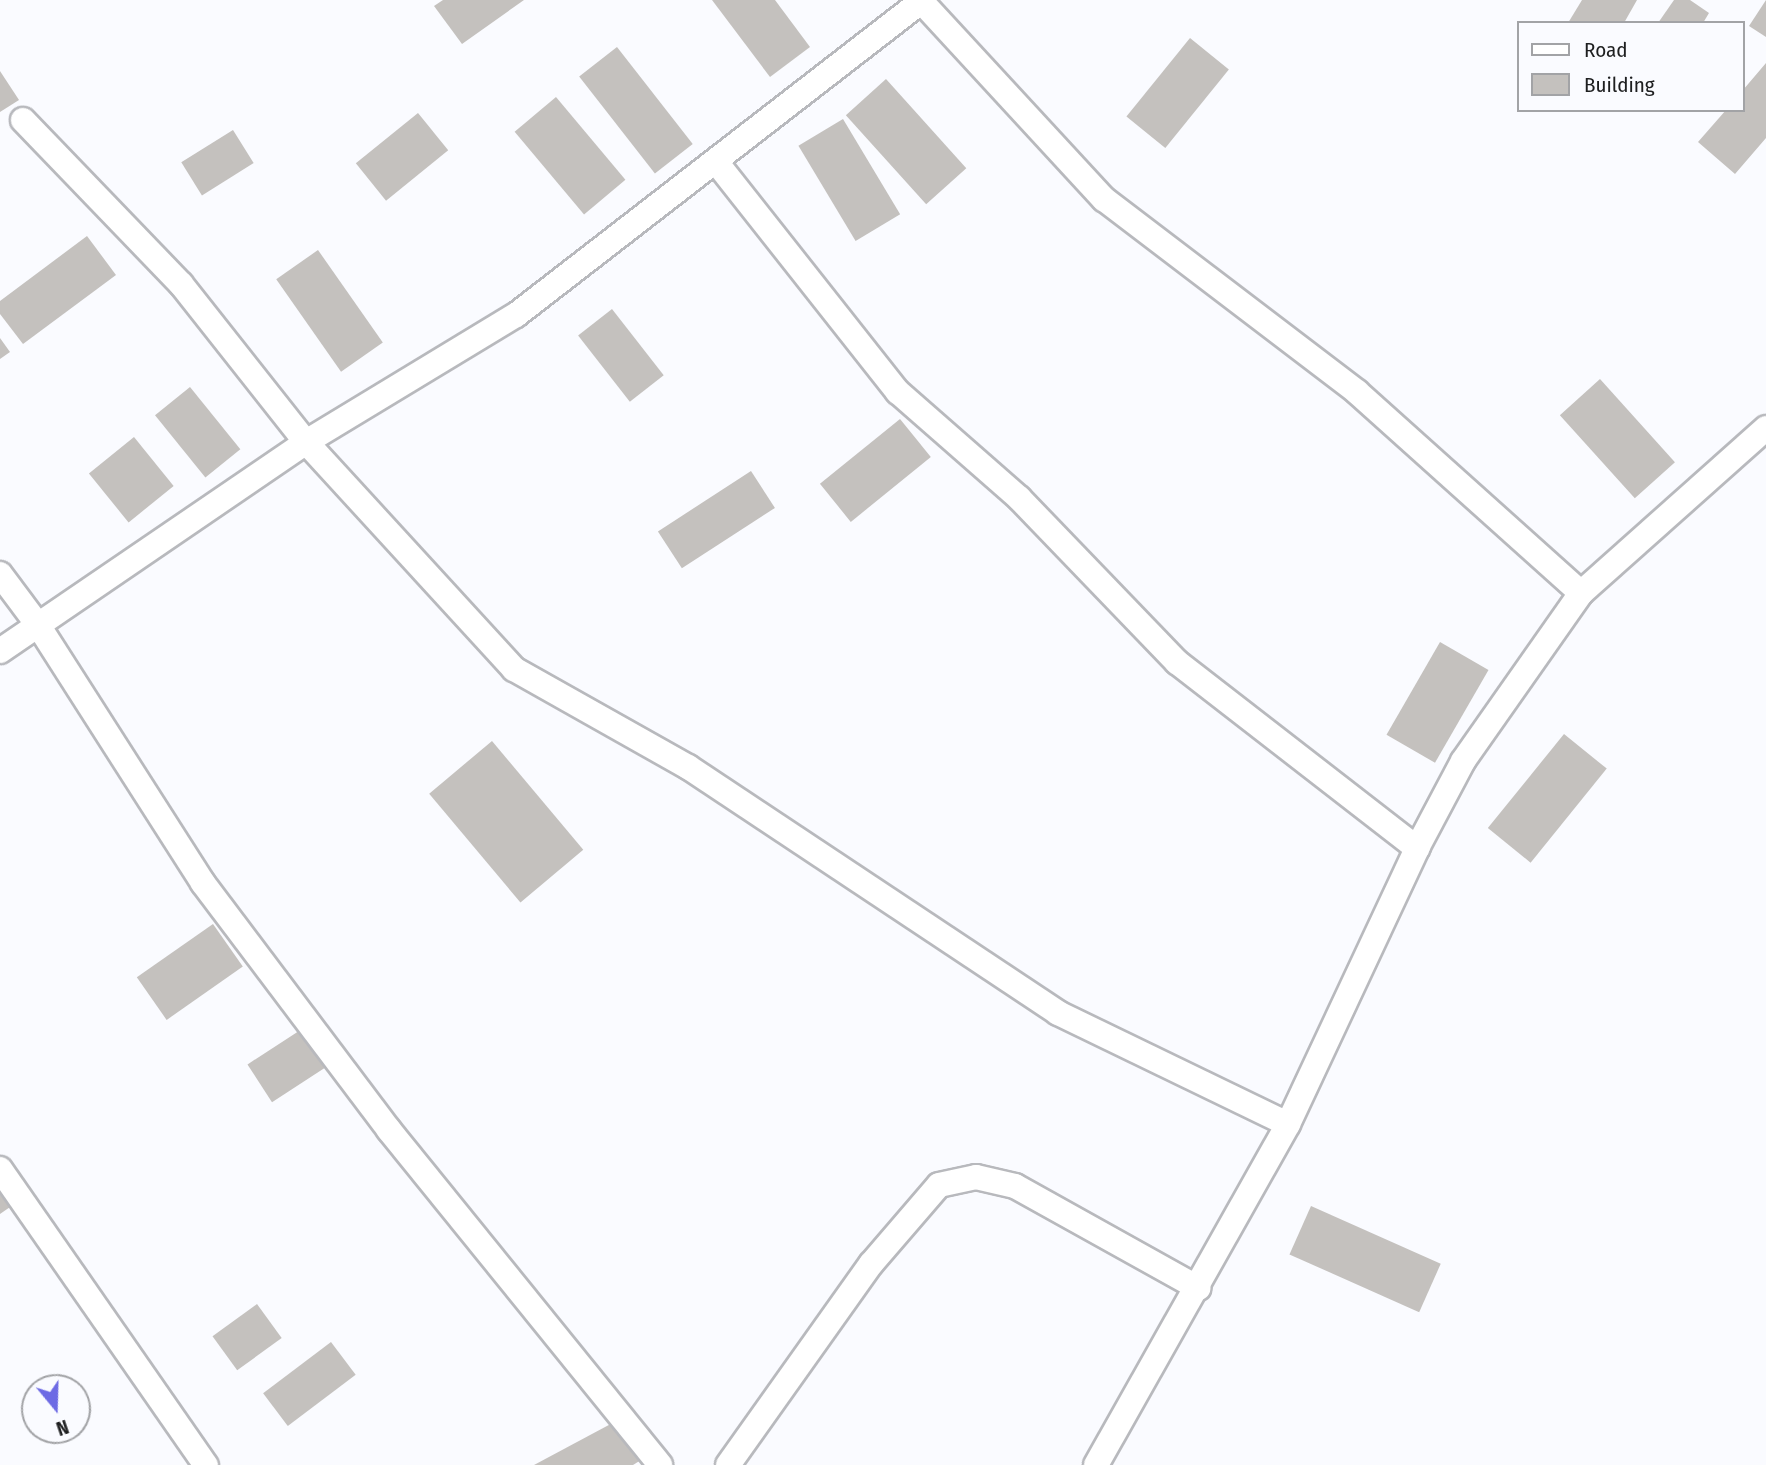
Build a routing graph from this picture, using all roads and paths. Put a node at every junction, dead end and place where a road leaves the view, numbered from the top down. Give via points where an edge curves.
1 (922, 0) edge
2 (23, 120) dead end
3 (717, 163) junction
4 (1766, 428) edge
5 (306, 442) junction
6 (0, 574) edge
7 (1581, 593) junction
8 (38, 625) junction
9 (0, 651) edge
10 (1417, 848) junction
11 (1288, 1124) junction
12 (0, 1169) edge
13 (1198, 1287) junction
14 (206, 1465) edge
15 (660, 1465) edge
16 (727, 1465) edge
17 (1096, 1465) edge

1 - 3 street
1 - 7 street via 1104,199 1357,392
2 - 5 street via 181,284
3 - 5 street via 516,315
3 - 10 street via 898,392 1019,498 1177,662
4 - 7 street
5 - 8 street
5 - 11 street via 514,669 688,767 1058,1013
6 - 8 street
7 - 10 street via 1463,761
8 - 9 street
8 - 15 street via 203,883 389,1130
10 - 11 street
11 - 13 street
12 - 14 street
13 - 16 street via 1015,1186 976,1177 939,1185 871,1264
13 - 17 street

